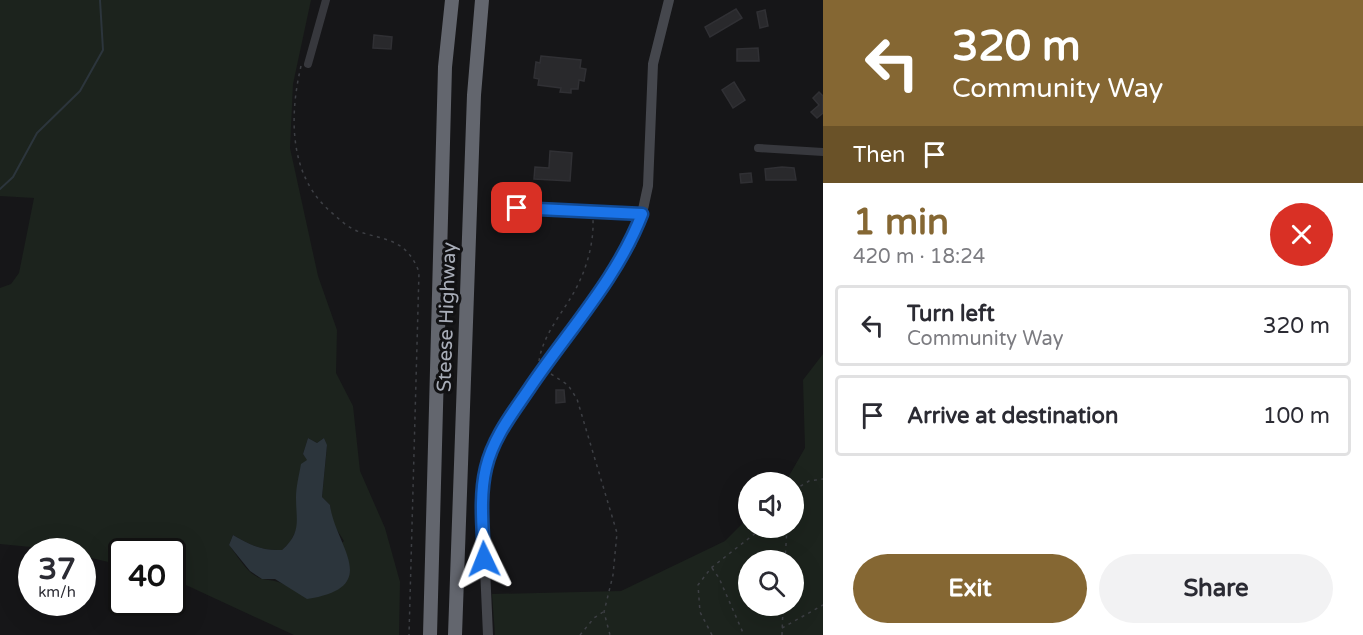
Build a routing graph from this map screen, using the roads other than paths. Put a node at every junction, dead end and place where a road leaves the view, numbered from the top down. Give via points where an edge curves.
1 (326, 0) edge
2 (452, 0) edge
3 (482, 0) edge
4 (669, 0) edge
5 (305, 63) road end
6 (758, 148) dead end
7 (823, 152) edge
8 (517, 208) dead end
9 (642, 214) junction
10 (429, 635) edge
11 (455, 635) edge
12 (488, 635) edge

1 - 5 street
2 - 10 highway, Steese Highway via 445,66
3 - 11 highway, Steese Highway via 474,95
4 - 9 street via 653,64 648,177
6 - 7 street
8 - 9 street
9 - 12 street via 631,244 612,276 541,370 493,446 482,501

